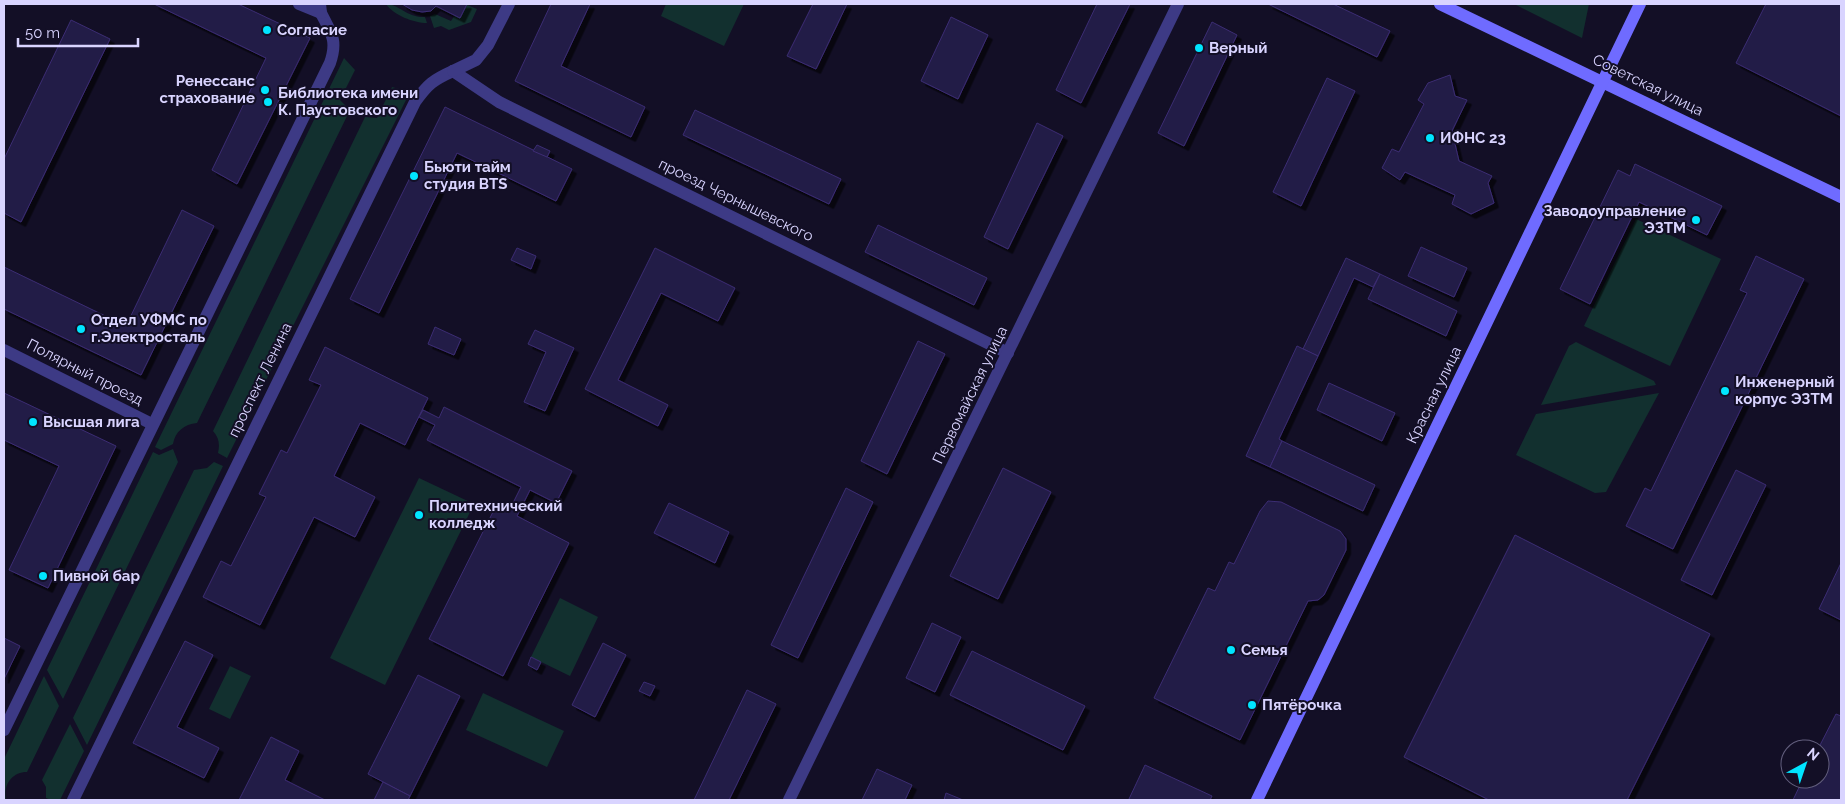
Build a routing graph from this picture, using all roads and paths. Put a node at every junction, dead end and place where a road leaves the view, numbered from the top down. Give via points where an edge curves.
1 (299, 4) edge
2 (509, 4) edge
3 (1178, 4) edge
4 (1440, 4) edge
5 (1640, 4) edge
6 (320, 8) edge
7 (453, 71) junction
8 (1603, 81) junction
9 (1841, 197) edge
10 (4, 350) edge
11 (1008, 353) junction
12 (152, 424) junction
13 (4, 730) edge
14 (73, 800) edge
15 (789, 800) edge
16 (1257, 800) edge

1 - 6 street
2 - 7 street, проспект Ленина via 488,45 476,60
3 - 11 street, Первомайская улица
4 - 8 main road, Советская улица
5 - 8 main road, Красная улица
6 - 12 street via 333,38 335,50 330,63
7 - 11 street, проезд Чернышевского via 499,102
7 - 14 street, проспект Ленина via 428,85 415,102
8 - 9 main road, Советская улица
8 - 16 main road, Красная улица
10 - 12 street, Полярный проезд
11 - 15 street, Первомайская улица
12 - 13 street

